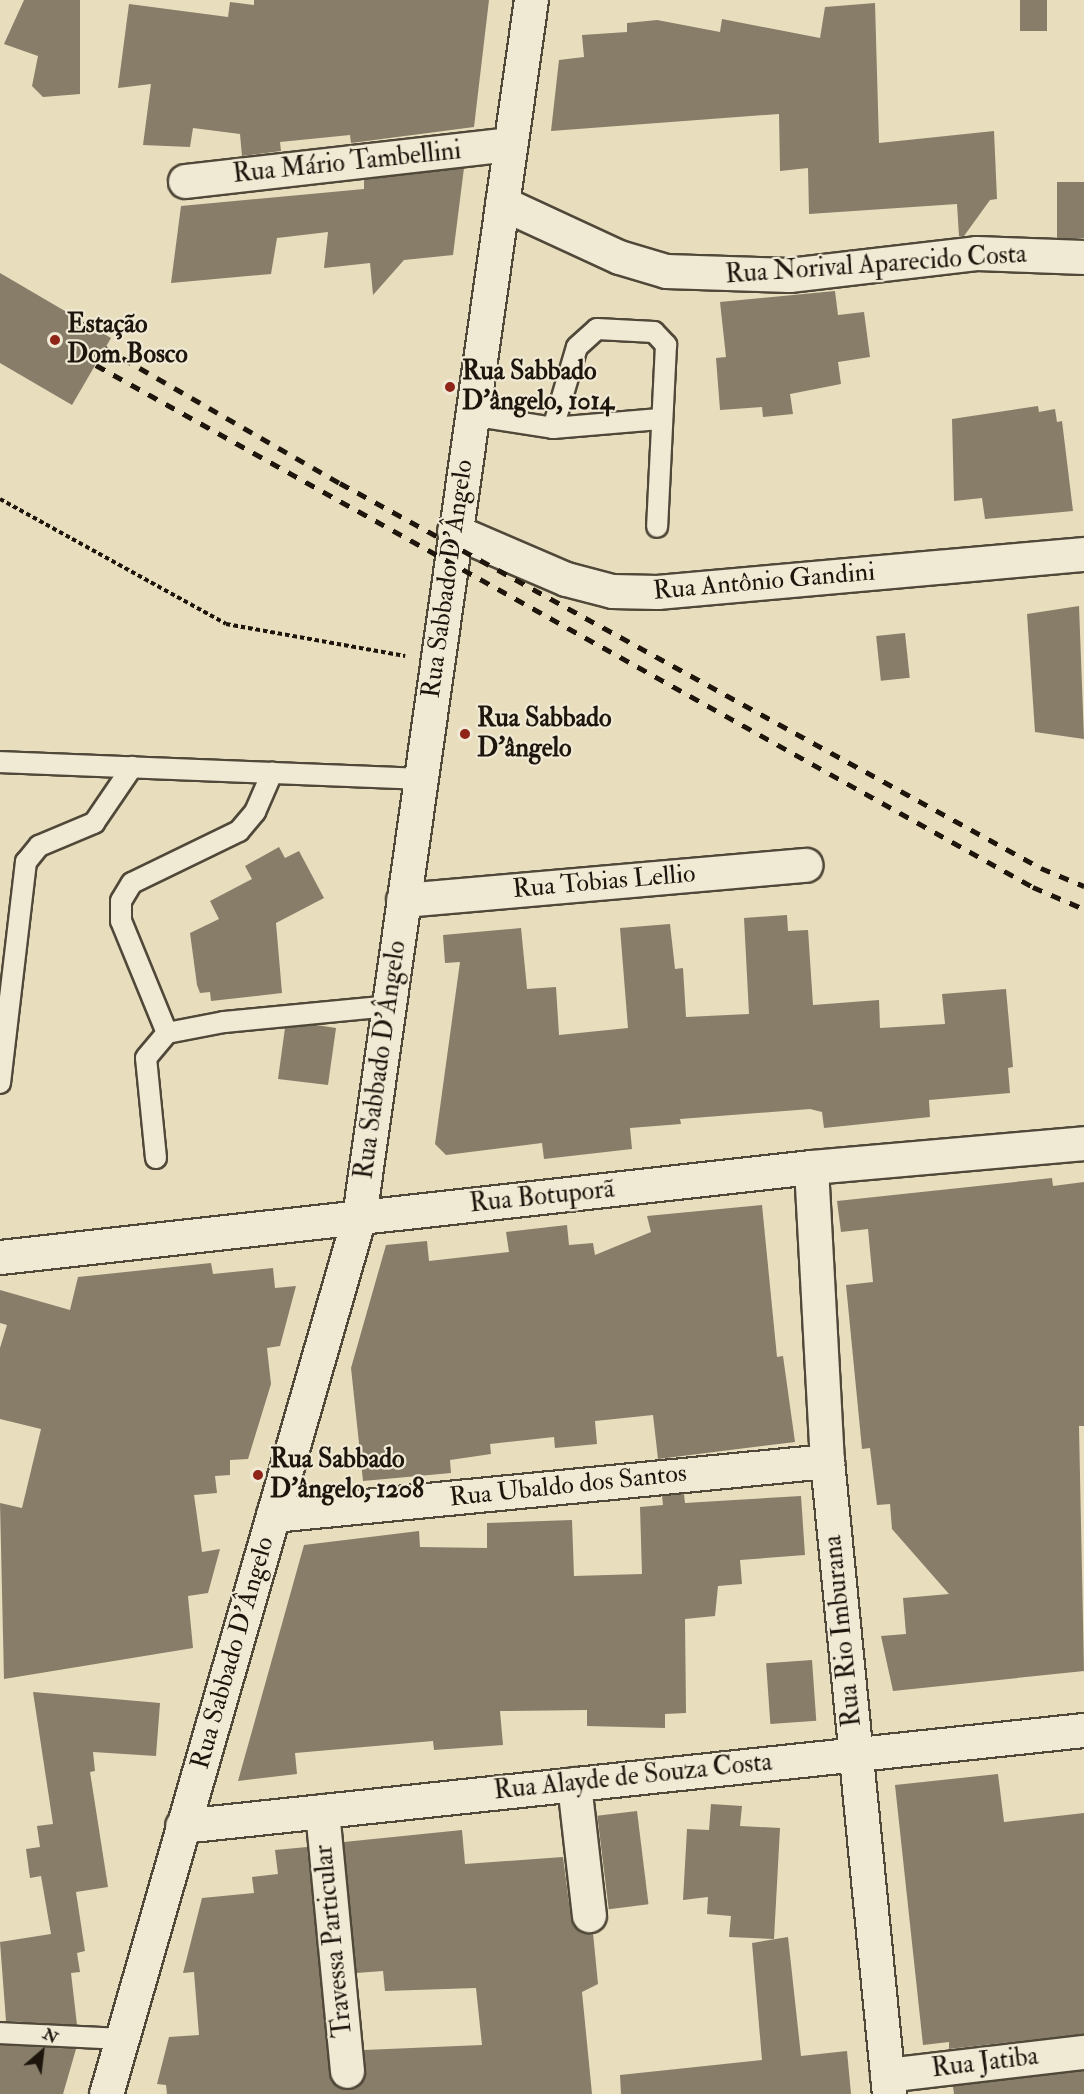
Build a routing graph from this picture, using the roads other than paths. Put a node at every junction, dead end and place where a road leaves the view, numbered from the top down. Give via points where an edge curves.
1 (531, 0) edge
2 (510, 144) junction
3 (185, 181) dead end
4 (502, 203) junction
5 (1084, 257) edge
6 (471, 414) junction
7 (660, 419) junction
8 (553, 428) junction
9 (657, 527) dead end
10 (454, 531) junction
11 (1084, 554) edge
12 (0, 762) edge
13 (132, 767) junction
14 (272, 773) junction
15 (420, 779) junction
16 (805, 864) dead end
17 (403, 900) junction
18 (389, 1006) junction
19 (167, 1034) junction
20 (0, 1083) edge
21 (1084, 1143) edge
22 (156, 1158) dead end
23 (811, 1167) junction
24 (359, 1216) junction
25 (0, 1257) edge
26 (827, 1461) junction
27 (273, 1515) junction
28 (1084, 1730) edge
29 (855, 1753) junction
30 (574, 1784) junction
31 (322, 1811) junction
32 (182, 1826) junction
33 (589, 1916) dead end
34 (0, 2033) edge
35 (123, 2039) junction
36 (1084, 2052) edge
37 (347, 2071) dead end
38 (888, 2085) edge
39 (106, 2094) edge

1 - 2 street, Rua Sabbado D'Ângelo
2 - 3 street, Rua Mário Tambellini
2 - 4 street, Rua Sabbado D'Ângelo
4 - 5 street, Rua Norival Aparecido Costa via 619,257 666,272 789,275 976,253
4 - 6 street, Rua Sabbado D'Ângelo
6 - 8 lane
6 - 10 street, Rua Sabbado D'Ângelo
7 - 8 lane
7 - 8 lane via 666,345 654,332 597,329 577,347
7 - 9 lane
10 - 11 street, Rua Antônio Gandini via 566,579 612,591 657,592
10 - 15 street, Rua Sabbado D'Ângelo
12 - 13 lane
13 - 14 lane
13 - 20 lane via 94,823 39,846 26,862
14 - 15 lane
14 - 19 lane via 255,813 239,831 132,883 121,901 121,921
15 - 17 street, Rua Sabbado D'Ângelo
16 - 17 street, Rua Tobias Lellio
17 - 18 street, Rua Sabbado D'Ângelo
18 - 19 lane via 224,1022
18 - 24 street, Rua Sabbado D'Ângelo
19 - 22 lane via 146,1058
21 - 23 street, Rua Botuporã
23 - 24 street, Rua Botuporã
23 - 26 street, Rua Rio Imburana
24 - 25 street, Rua Botuporã
24 - 27 street, Rua Sabbado D'Ângelo
26 - 27 street, Rua Ubaldo dos Santos
26 - 29 street, Rua Rio Imburana
27 - 32 street, Rua Sabbado D'Ângelo
28 - 29 street, Rua Alayde de Souza Costa
29 - 30 street, Rua Alayde de Souza Costa
29 - 38 street, Rua Rio Imburana
30 - 31 street, Rua Alayde de Souza Costa
30 - 33 street
31 - 32 street, Rua Alayde de Souza Costa
31 - 37 street, Travessa Particular
32 - 35 street, Rua Sabbado D'Ângelo
34 - 35 lane
35 - 39 street, Rua Sabbado D'Ângelo
36 - 38 street, Rua Jatiba

